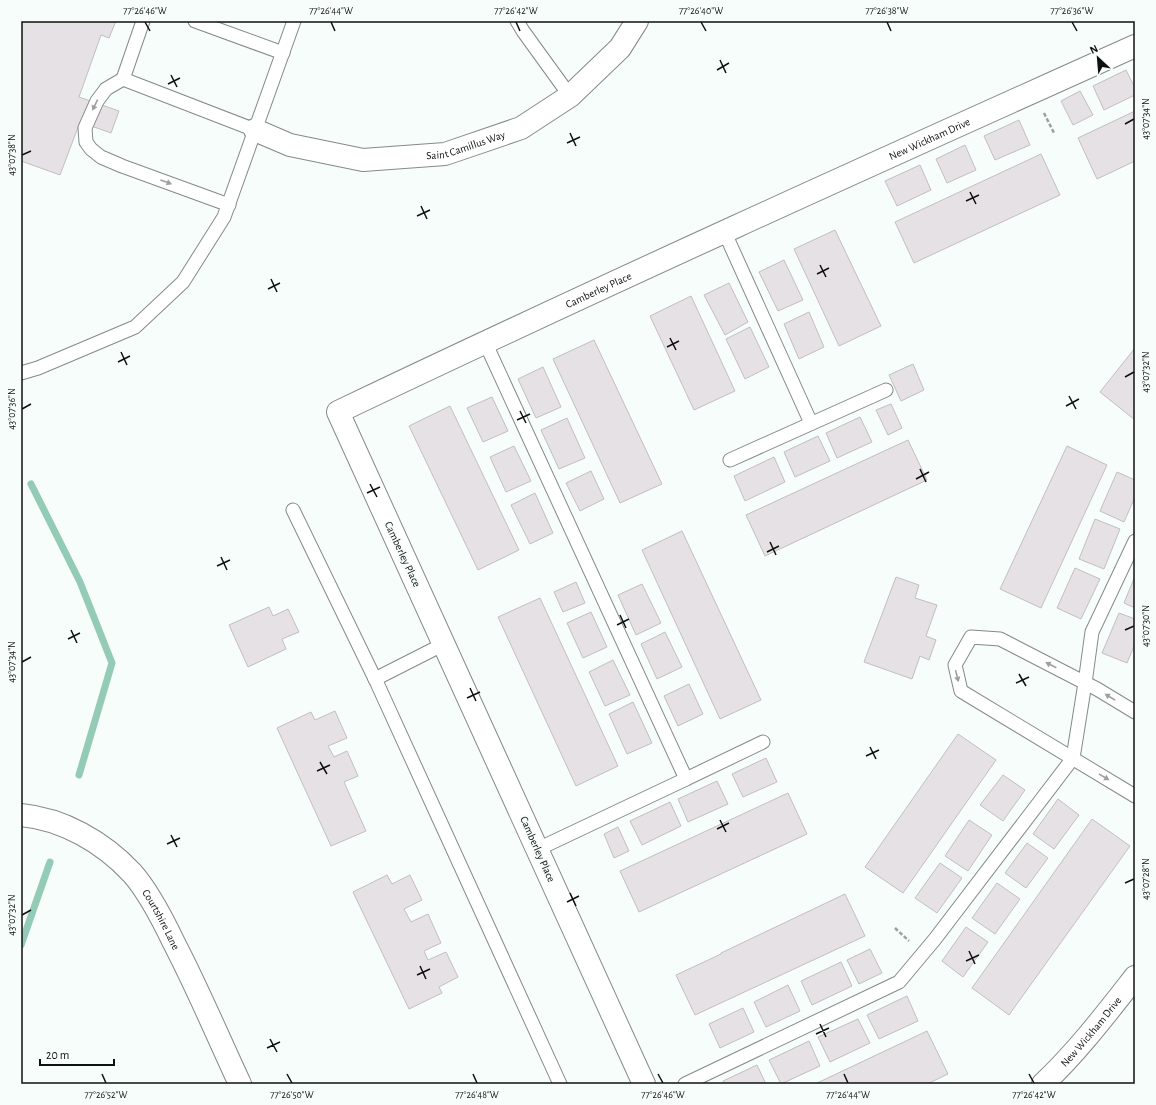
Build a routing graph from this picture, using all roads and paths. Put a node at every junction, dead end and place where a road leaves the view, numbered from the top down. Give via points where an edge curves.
1 (143, 21) edge
2 (195, 21) edge
3 (294, 21) edge
4 (517, 21) edge
5 (638, 21) edge
6 (1135, 46) edge
7 (283, 53) junction
8 (123, 79) junction
9 (570, 96) junction
10 (255, 130) junction
11 (228, 205) junction
12 (724, 231) junction
13 (485, 342) junction
14 (21, 373) edge
15 (886, 390) dead end
16 (811, 423) junction
17 (730, 460) dead end
18 (293, 510) dead end
19 (1135, 541) edge
20 (444, 644) junction
21 (375, 678) junction
22 (1086, 683) junction
23 (1135, 712) edge
24 (763, 742) dead end
25 (1073, 758) junction
26 (686, 779) junction
27 (1135, 796) edge
28 (21, 815) edge
29 (538, 849) junction
30 (1135, 977) edge
31 (240, 1084) edge
32 (560, 1084) edge
33 (644, 1084) edge
34 (685, 1084) edge
35 (1043, 1084) edge

1 - 8 lane
2 - 7 lane
3 - 7 lane
4 - 9 lane
5 - 9 street, Saint Camillus Way via 620,48
6 - 12 street, New Wickham Drive
7 - 10 lane
8 - 10 lane
8 -> 11 lane via 106,89 97,101 85,128 86,142 91,150 122,166
9 - 10 street, Saint Camillus Way via 521,128 445,154 363,160 290,145
10 - 11 lane
11 - 14 lane via 224,217 183,282 135,328
12 - 13 street, Camberley Place
12 - 16 lane
13 - 20 street, Camberley Place via 338,412
13 - 26 lane
15 - 16 lane
16 - 17 lane
18 - 21 lane
19 - 22 lane via 1092,632
20 - 21 lane
20 - 29 street, Camberley Place
21 - 32 lane
23 -> 22 lane
22 - 25 lane
22 -> 25 lane via 1000,639 970,637 955,665 961,691
24 - 26 lane
25 -> 27 lane
25 - 34 lane via 900,982
26 - 29 lane
28 - 31 street, Courtshire Lane via 38,817 78,831 112,855 132,874 161,917
29 - 33 street, Camberley Place
30 - 35 street, New Wickham Drive via 1097,1026

